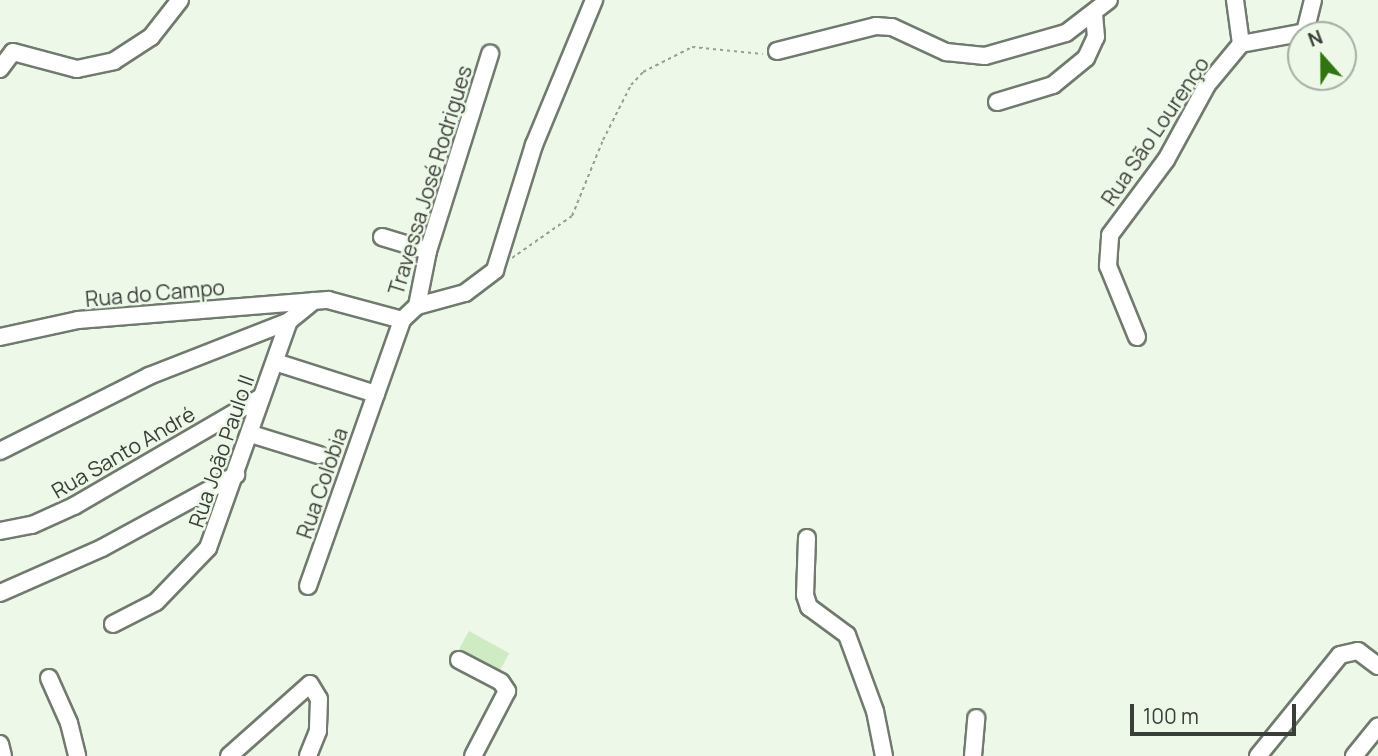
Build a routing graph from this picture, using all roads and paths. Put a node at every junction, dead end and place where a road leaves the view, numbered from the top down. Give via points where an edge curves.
1 (180, 0) edge
2 (594, 0) edge
3 (1110, 0) edge
4 (1235, 0) edge
5 (1313, 0) edge
6 (1094, 15) junction
7 (1241, 44) junction
8 (777, 51) joint
9 (490, 54) dead end
10 (0, 69) edge
11 (998, 102) dead end
12 (382, 237) dead end
13 (428, 251) junction
14 (495, 270) junction
15 (314, 301) junction
16 (418, 306) junction
17 (402, 320) junction
18 (289, 321) junction
19 (0, 337) edge
20 (1137, 337) dead end
21 (275, 362) junction
22 (376, 394) junction
23 (261, 397) junction
24 (251, 434) junction
25 (0, 451) edge
26 (319, 454) dead end
27 (236, 475) junction
28 (0, 531) edge
29 (807, 538) dead end
30 (308, 586) dead end
31 (0, 593) edge
32 (113, 624) dead end
33 (459, 660) dead end
34 (1372, 662) edge
35 (49, 678) dead end
36 (976, 719) dead end
37 (1378, 726) edge
38 (0, 744) edge
39 (3, 756) edge
40 (77, 756) edge
41 (229, 756) edge
42 (308, 756) edge
43 (473, 756) edge
44 (884, 756) edge
45 (973, 756) edge
46 (1259, 756) edge
47 (1354, 756) edge

1 - 10 street via 151,37 114,61 77,69 13,52
2 - 14 street via 534,145
3 - 6 street
4 - 7 street
5 - 7 street via 1304,32
6 - 8 street via 1044,41 985,56 946,52 892,27 876,26
6 - 11 street via 1096,37 1086,58 1052,85
7 - 20 street, Rua São Lourenço via 1207,85 1166,160 1111,235 1108,267
8 - 14 path via 754,54 692,47 643,72 631,85 609,129 572,216
9 - 13 street, Travessa José Rodrigues
12 - 13 street
13 - 16 street, Travessa José Rodrigues
14 - 16 street via 465,293
15 - 17 street, Rua do Campo via 343,301
15 - 18 street
15 - 19 street, Rua do Campo via 78,320
16 - 17 street, Travessa José Rodrigues
17 - 22 street, Travessa José Rodrigues
18 - 21 street, Rua João Paulo II
18 - 25 street via 149,376
21 - 22 street
21 - 23 street, Rua João Paulo II
22 - 30 street, Rua Colobia
23 - 24 street, Rua João Paulo II
23 - 28 street, Rua Santo André via 74,506 32,525
24 - 26 street
24 - 27 street, Rua João Paulo II
27 - 31 street via 102,548
27 - 32 street, Rua João Paulo II via 216,534 199,560 156,602
29 - 44 street via 805,595 809,607 847,635 875,710
33 - 43 street via 501,682 507,691
34 - 46 street via 1350,649 1340,655
35 - 40 street via 69,723
36 - 45 street
37 - 47 street
38 - 39 street
41 - 42 street via 305,686 314,685 319,699 318,731

